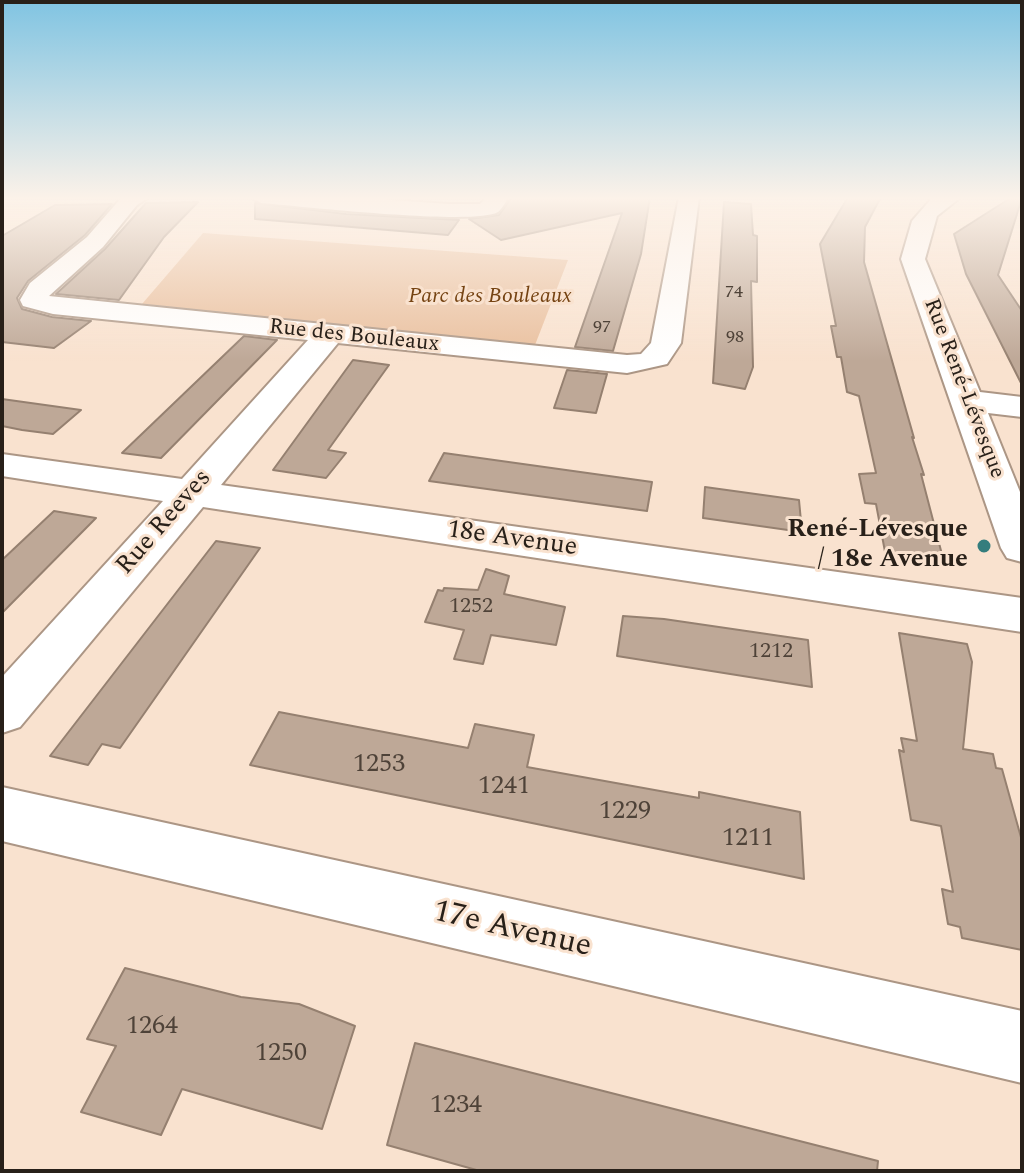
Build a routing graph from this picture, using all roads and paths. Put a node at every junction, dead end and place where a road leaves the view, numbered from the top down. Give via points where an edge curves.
1 (83, 252) edge
2 (680, 252) edge
3 (914, 252) edge
4 (330, 334) junction
5 (968, 401) junction
6 (1022, 407) edge
7 (2, 465) edge
8 (191, 493) junction
9 (1022, 548) edge
10 (1022, 615) edge
11 (2, 712) edge
12 (2, 814) edge
13 (1022, 1047) edge

1 - 4 street, Rue des Bouleaux via 33,300
2 - 4 street, Rue des Bouleaux via 666,343 650,363 604,363
3 - 5 street, Rue René-Lévesque
4 - 8 street, Rue Reeves
5 - 6 street
5 - 9 street, Rue René-Lévesque
7 - 8 street, 18e Avenue
8 - 10 street, 18e Avenue
8 - 11 street, Rue Reeves
12 - 13 street, 17e Avenue

